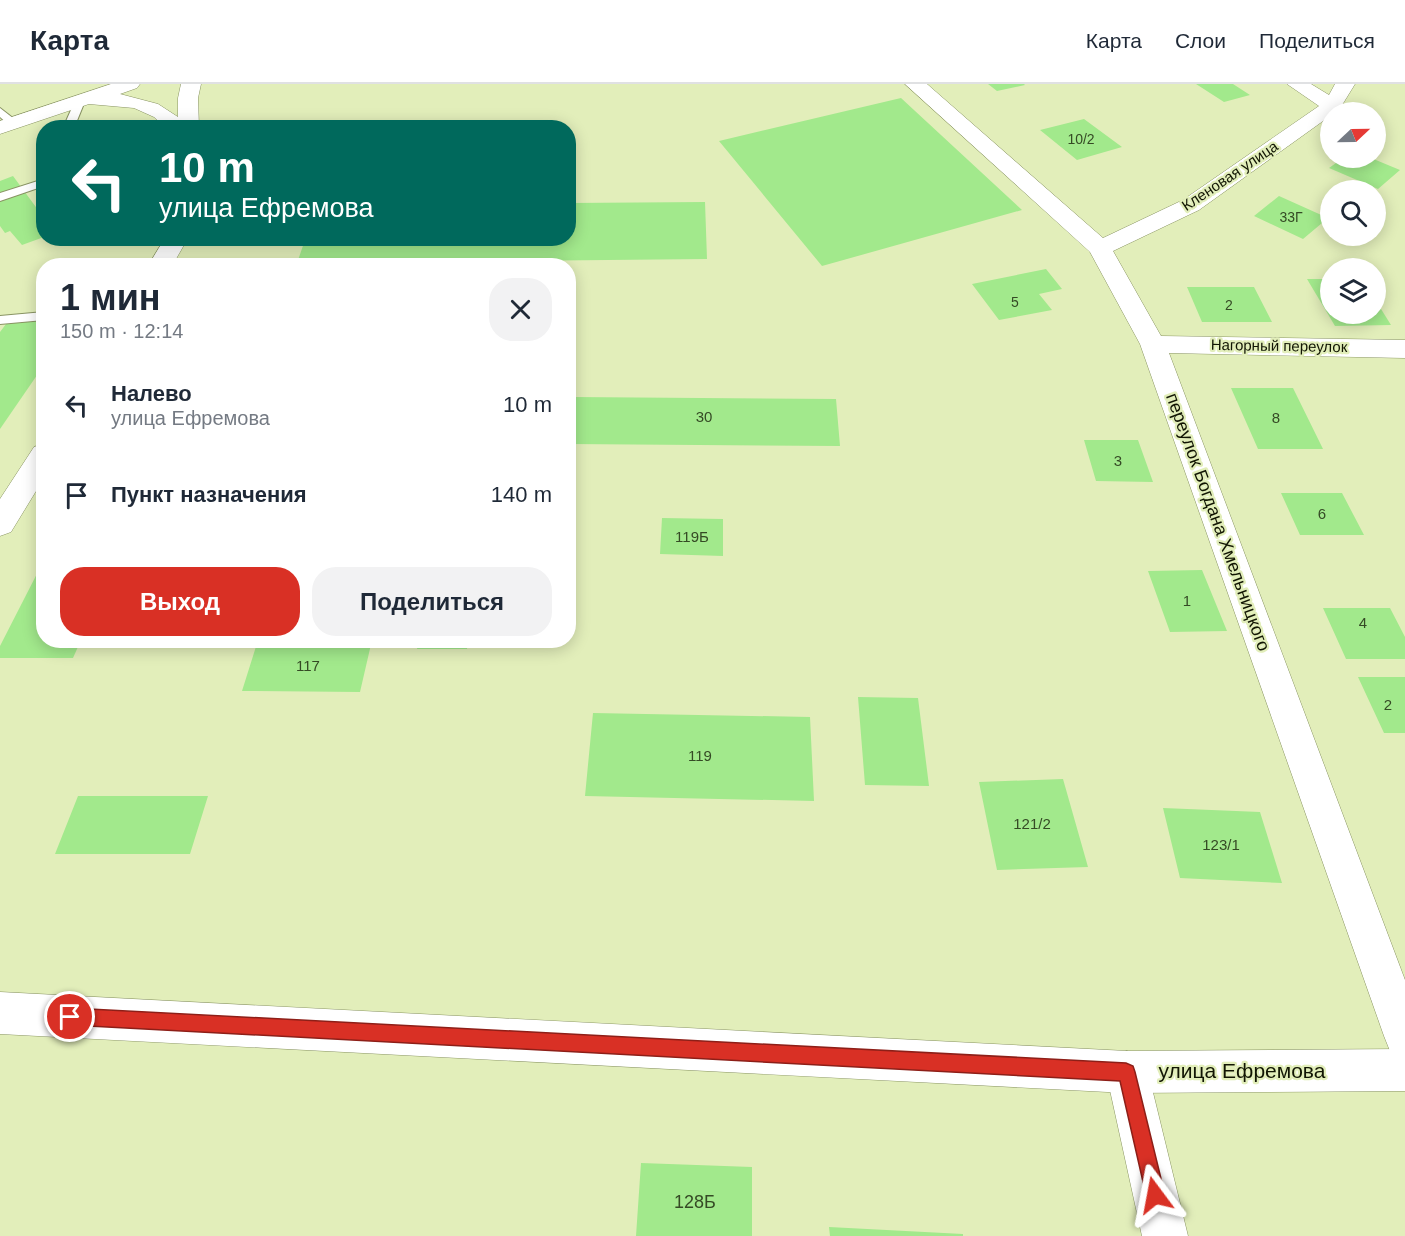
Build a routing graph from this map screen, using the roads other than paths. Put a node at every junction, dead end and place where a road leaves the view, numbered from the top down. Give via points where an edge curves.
1 (130, 84) edge
2 (191, 84) edge
3 (915, 84) edge
4 (1297, 84) edge
5 (1345, 84) edge
6 (80, 101) junction
7 (1326, 102) edge
8 (1334, 102) edge
9 (1320, 114) edge
10 (72, 120) edge
11 (172, 120) edge
12 (189, 120) edge
13 (5, 121) edge
14 (36, 185) edge
15 (0, 197) edge
16 (1100, 248) junction
17 (36, 317) edge
18 (0, 320) edge
19 (1153, 344) junction
20 (1405, 349) edge
21 (36, 467) edge
22 (0, 524) edge
23 (0, 1013) edge
24 (1405, 1036) edge
25 (1405, 1071) edge
26 (1126, 1072) junction
27 (1165, 1236) edge

1 - 6 street
2 - 12 street
3 - 16 street, переулок Богдана Хмельницкого
4 - 7 street
5 - 8 street, Кленовая улица
6 - 10 lane
6 - 11 street via 124,100 151,106
6 - 13 street
9 - 16 street, Кленовая улица via 1191,205
14 - 15 lane
16 - 19 street, переулок Богдана Хмельницкого
17 - 18 lane
19 - 20 street, Нагорный переулок
19 - 24 street, переулок Богдана Хмельницкого
21 - 22 street
23 - 26 street, улица Ефремова
25 - 26 street, улица Ефремова
26 - 27 street

